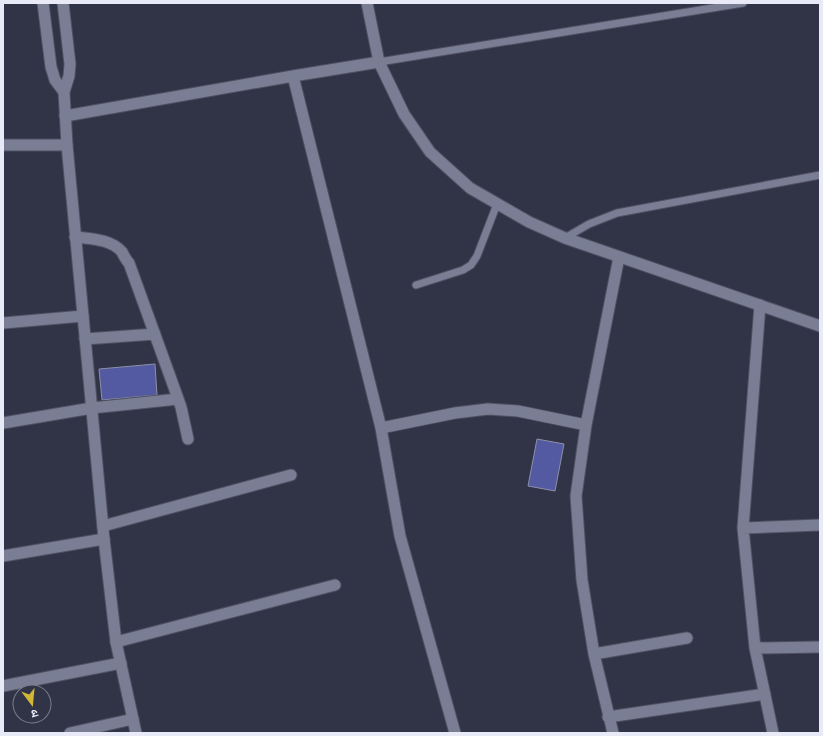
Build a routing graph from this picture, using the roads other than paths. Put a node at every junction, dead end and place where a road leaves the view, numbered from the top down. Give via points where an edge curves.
1 (43, 3) edge
2 (63, 3) edge
3 (367, 3) edge
4 (743, 3) edge
5 (379, 62) junction
6 (293, 76) junction
7 (64, 92) junction
8 (65, 116) junction
9 (3, 145) edge
10 (67, 145) junction
11 (820, 175) edge
12 (497, 204) junction
13 (75, 237) junction
14 (565, 238) junction
15 (619, 257) junction
16 (416, 285) dead end
17 (760, 306) junction
18 (83, 316) junction
19 (3, 324) edge
20 (820, 326) edge
21 (155, 334) junction
22 (85, 339) junction
23 (178, 399) junction
24 (92, 408) junction
25 (3, 423) edge
26 (586, 425) junction
27 (381, 428) junction
28 (188, 438) dead end
29 (291, 475) dead end
30 (820, 525) edge
31 (103, 526) junction
32 (744, 528) junction
33 (104, 539) junction
34 (3, 556) edge
35 (335, 585) dead end
36 (686, 638) dead end
37 (116, 642) junction
38 (820, 646) edge
39 (755, 648) junction
40 (594, 654) junction
41 (121, 663) junction
42 (3, 686) edge
43 (765, 694) junction
44 (608, 717) junction
45 (133, 719) junction
46 (70, 733) edge
47 (136, 733) edge
48 (455, 733) edge
49 (613, 733) edge
50 (773, 733) edge

1 - 7 street via 54,80
2 - 7 street via 70,64
3 - 5 street
4 - 5 lane
5 - 6 street
5 - 12 street via 404,114 430,152 470,188
6 - 8 street
6 - 27 street
7 - 8 street
8 - 10 street
9 - 10 street
10 - 13 street
11 - 14 lane via 617,214 589,224
12 - 14 street
12 - 16 lane via 471,265
13 - 18 street
13 - 21 street via 99,240 111,244 121,252 129,263
14 - 15 street
15 - 17 street
15 - 26 street
17 - 20 street
17 - 32 street
18 - 19 street
18 - 22 street
21 - 22 street
21 - 23 street
22 - 24 street
23 - 24 street
23 - 28 street
24 - 25 street
24 - 31 street
26 - 27 street via 518,411 488,409
26 - 40 street via 576,496 582,580
27 - 48 street via 400,536
29 - 31 street
30 - 32 street
31 - 33 street
32 - 39 street
33 - 34 street
33 - 37 street
35 - 37 street
36 - 40 street
37 - 41 street
38 - 39 street
39 - 43 street
40 - 44 street
41 - 42 street
41 - 45 street
43 - 44 street
43 - 50 street
44 - 49 street
45 - 46 street
45 - 47 street

